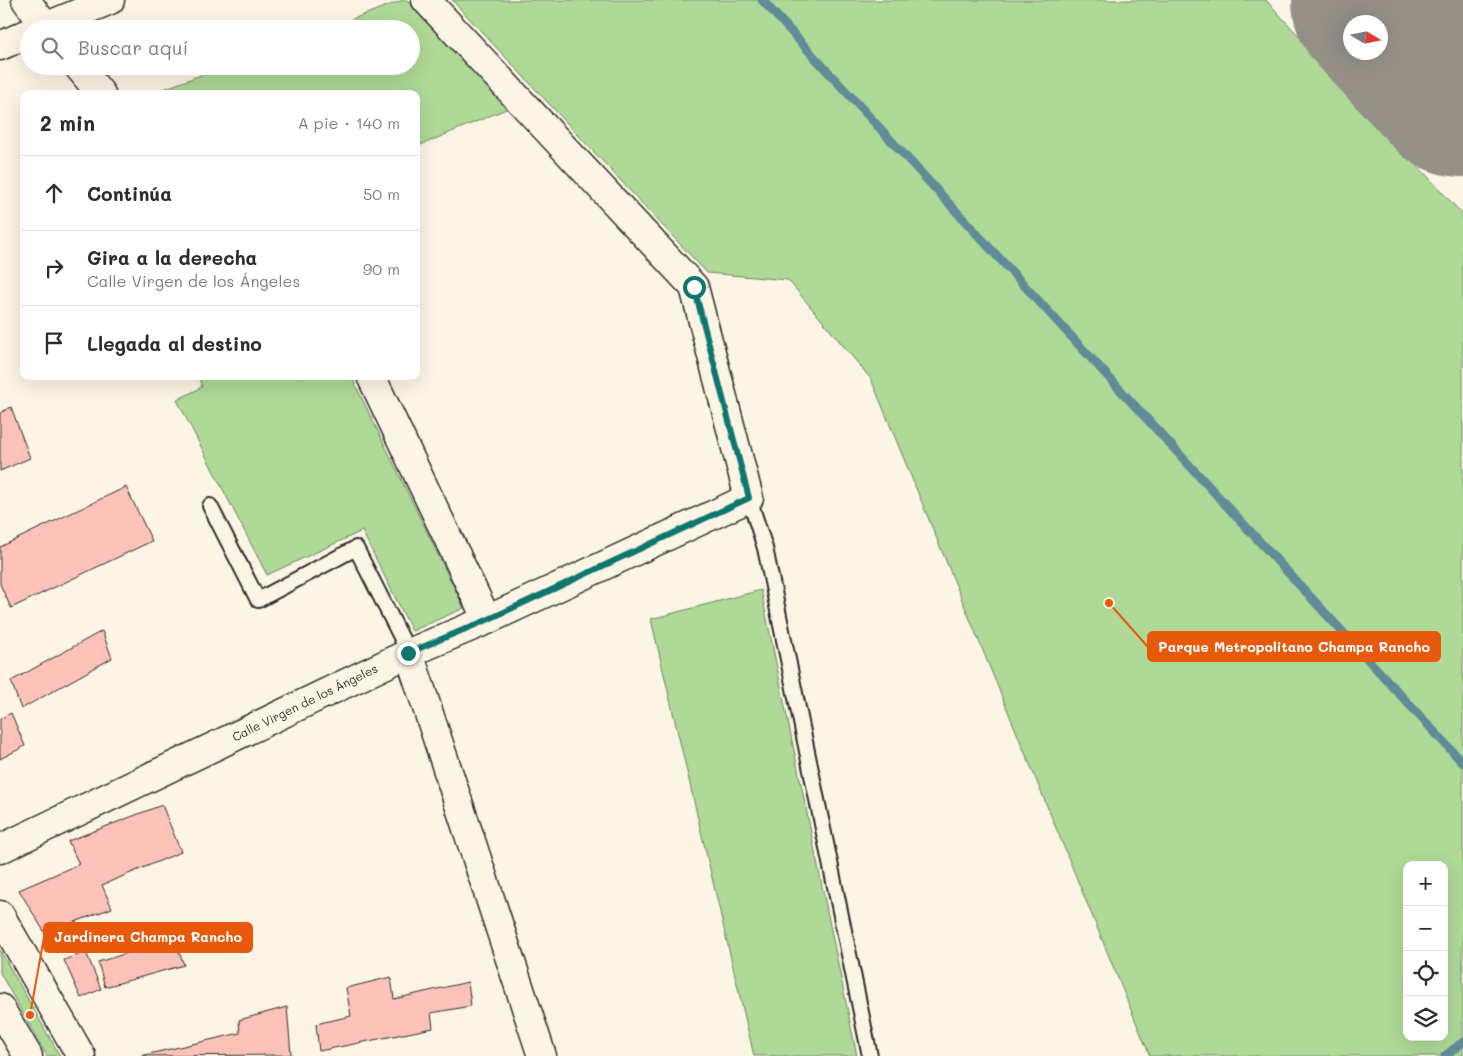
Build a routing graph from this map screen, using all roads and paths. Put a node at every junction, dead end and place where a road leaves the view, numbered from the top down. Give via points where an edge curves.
1 (26, 0) edge
2 (110, 0) edge
3 (426, 0) edge
4 (36, 20) edge
5 (62, 20) edge
6 (20, 38) edge
7 (0, 46) edge
8 (85, 75) edge
9 (98, 90) edge
10 (374, 380) edge
11 (749, 498) junction
12 (210, 506) dead end
13 (487, 620) junction
14 (408, 653) junction
15 (0, 849) edge
16 (0, 914) edge
17 (0, 1008) edge
18 (28, 1056) edge
19 (81, 1056) edge
20 (542, 1056) edge
21 (870, 1056) edge

1 - 4 street
2 - 5 street
3 - 11 street via 694,287
6 - 7 street
8 - 9 street
10 - 13 street
11 - 13 street, Calle Virgen de los Ángeles
11 - 21 lane via 765,548
12 - 14 lane via 258,600 356,548
13 - 14 street, Calle Virgen de los Ángeles
14 - 15 street, Calle Virgen de los Ángeles
14 - 20 street
16 - 19 street
17 - 18 street

